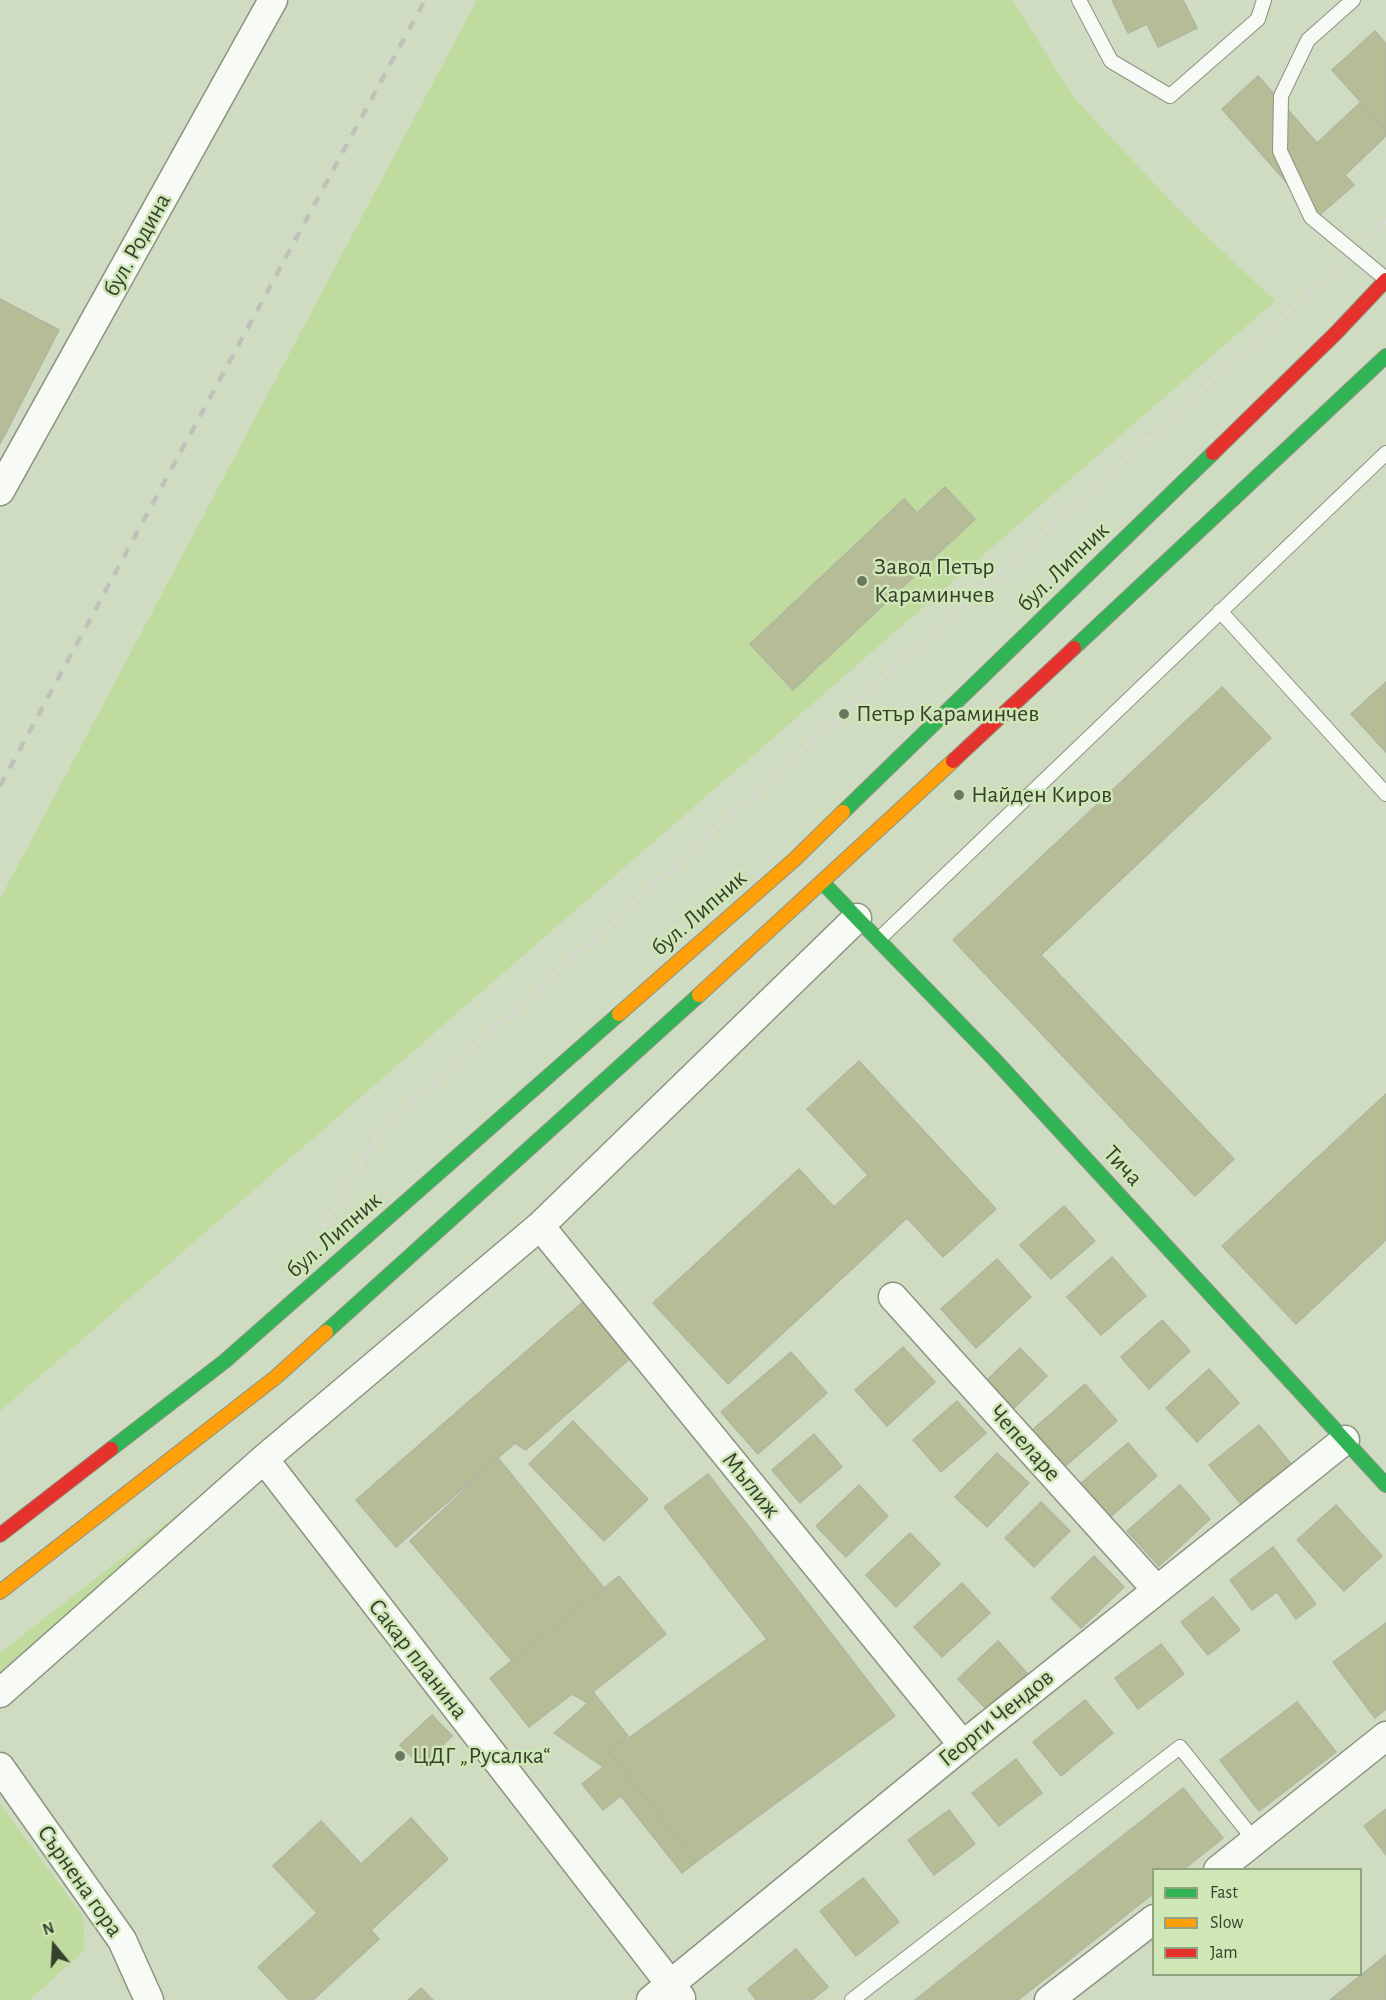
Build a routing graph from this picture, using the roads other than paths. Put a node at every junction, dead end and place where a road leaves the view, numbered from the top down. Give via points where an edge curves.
1 (273, 0) edge
2 (1079, 0) edge
3 (1264, 0) edge
4 (1353, 0) edge
5 (1386, 279) edge
6 (1386, 356) edge
7 (1386, 453) edge
8 (0, 491) edge
9 (1220, 611) junction
10 (1386, 794) edge
11 (823, 883) junction
12 (857, 918) junction
13 (879, 939) junction
14 (540, 1226) junction
15 (893, 1297) dead end
16 (1345, 1440) junction
17 (264, 1459) junction
18 (1386, 1485) edge
19 (0, 1535) edge
20 (1156, 1589) junction
21 (0, 1592) edge
22 (0, 1693) edge
23 (1386, 1736) edge
24 (963, 1745) junction
25 (0, 1767) edge
26 (1255, 1841) junction
27 (1219, 1868) edge
28 (1152, 1921) edge
29 (668, 1995) edge
30 (150, 2000) edge
31 (852, 2000) edge
32 (1049, 2000) edge

1 - 8 street, бул. Родина
2 - 3 lane via 1112,61 1170,96 1258,20
4 - 5 lane via 1308,40 1281,96 1280,151 1311,217
5 - 19 main road, бул. Липник via 1336,333 795,859 225,1361
6 - 11 main road
7 - 9 lane
9 - 10 lane
9 - 13 lane
11 - 12 main road, Тича
11 - 21 main road via 276,1377
12 - 13 main road, Тича
12 - 14 street
13 - 16 main road, Тича
14 - 17 street
14 - 24 street, Мъглиж
15 - 20 street, Чепеларе
16 - 18 main road, Тича
16 - 20 street, Георги Чендов
17 - 22 street
17 - 29 street, Сакар планина
20 - 24 street, Георги Чендов
23 - 26 street
24 - 29 street, Георги Чендов
25 - 30 street, Сърнена гора via 122,1940
26 - 27 street
26 - 31 lane via 1179,1747
28 - 32 street

